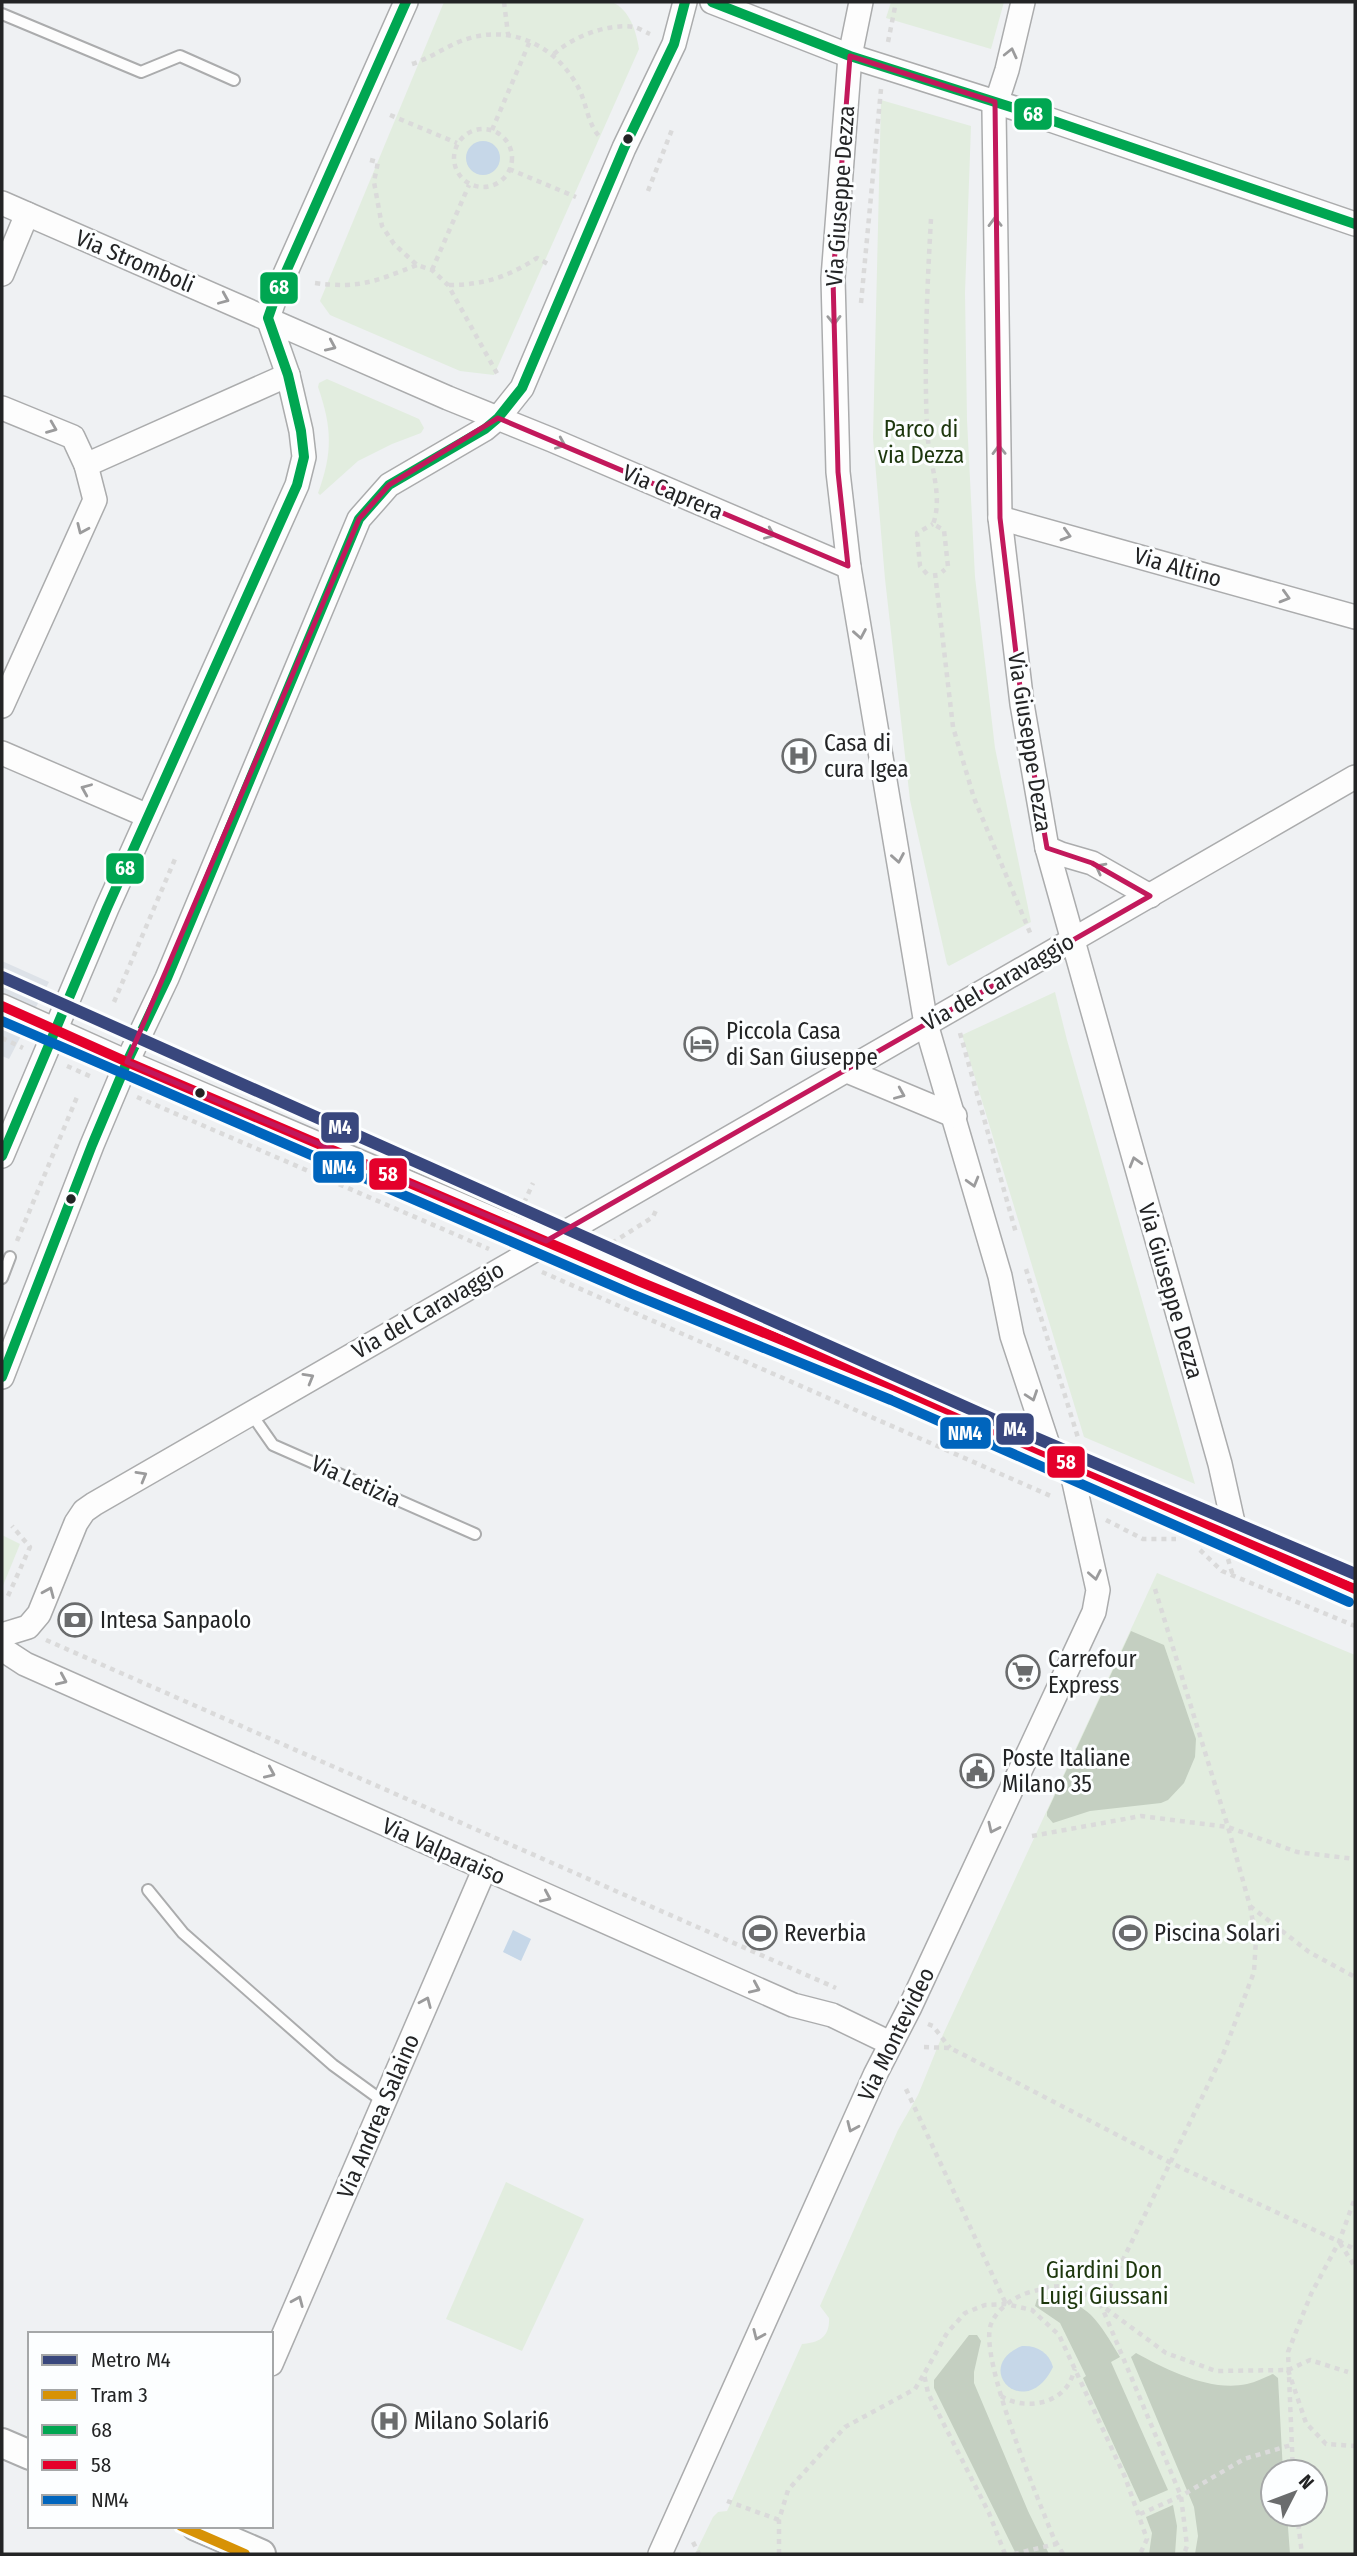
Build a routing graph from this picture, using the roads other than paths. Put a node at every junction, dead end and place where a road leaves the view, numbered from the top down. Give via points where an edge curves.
1 (406, 2) edge
2 (685, 2) edge
3 (712, 2) edge
4 (862, 2) edge
5 (1023, 2) edge
6 (2, 14) edge
7 (850, 56) junction
8 (234, 80) dead end
9 (995, 102) junction
10 (2, 203) edge
11 (27, 214) junction
12 (1355, 224) edge
13 (2, 274) edge
14 (268, 318) junction
15 (288, 375) junction
16 (2, 408) edge
17 (498, 418) junction
18 (86, 465) junction
19 (1000, 518) junction
20 (849, 567) junction
21 (1355, 617) edge
22 (2, 706) edge
23 (2, 753) edge
24 (1355, 777) edge
25 (149, 816) junction
26 (1047, 848) junction
27 (1150, 896) junction
28 (1073, 938) junction
29 (2, 1006) edge
30 (926, 1024) junction
31 (55, 1028) junction
32 (127, 1062) junction
33 (846, 1071) junction
34 (955, 1116) junction
35 (2, 1156) edge
36 (547, 1241) junction
37 (10, 1257) road end
38 (2, 1278) edge
39 (2, 1377) edge
40 (250, 1412) junction
41 (1068, 1457) junction
42 (475, 1534) dead end
43 (1236, 1536) junction
44 (1355, 1589) edge
45 (2, 1634) edge
46 (2, 1650) edge
47 (485, 1868) junction
48 (148, 1890) dead end
49 (890, 2043) junction
50 (384, 2102) junction
51 (273, 2359) edge
52 (2, 2443) edge
53 (28, 2454) edge
54 (202, 2528) edge
55 (261, 2554) edge
56 (660, 2554) edge

1 - 14 street
2 - 17 street via 674,44 599,205 522,388
3 - 7 street
4 - 7 street, Via Giuseppe Dezza
9 -> 5 street, Via Giuseppe Dezza
6 - 8 lane via 141,72 180,56
7 - 9 street
7 -> 20 street, Via Giuseppe Dezza via 833,278 838,472
9 - 12 street
19 -> 9 street, Via Giuseppe Dezza
10 - 11 street, Via Stromboli
11 - 13 street
11 -> 14 street, Via Stromboli
14 - 15 street
14 -> 17 street, Via Stromboli
15 - 18 street
15 - 25 street via 304,457 297,485
16 -> 18 street via 73,437
17 -> 20 street, Via Caprera
17 - 32 street via 389,485 359,519 167,978
18 -> 22 street via 95,500
19 -> 21 street, Via Altino
19 - 26 street, Via Giuseppe Dezza via 1022,704
20 -> 30 street, Via Giuseppe Dezza
25 -> 23 street
24 - 27 street, Via del Caravaggio
25 - 31 street
27 -> 26 street via 1092,863
26 - 28 street, Via Giuseppe Dezza
27 - 28 street, Via del Caravaggio
28 - 30 street, Via del Caravaggio
43 -> 28 street, Via Giuseppe Dezza
29 - 31 street
30 - 33 street, Via del Caravaggio
30 - 34 street, Via Giuseppe Dezza
31 - 32 street
31 - 35 street
32 - 36 street
32 - 39 street
33 -> 34 street
33 - 36 street, Via del Caravaggio
34 -> 41 street, Via Giuseppe Dezza via 1012,1336
40 -> 36 street, Via del Caravaggio
36 - 41 street
37 - 38 lane
40 - 42 lane, Via Letizia via 273,1445
45 -> 40 street, Via del Caravaggio via 28,1627 39,1614 84,1511
41 - 43 street
41 -> 49 street, Via Montevideo via 1098,1590 1094,1612
43 - 44 street
46 -> 47 street, Via Valparaiso
47 -> 49 street, Via Valparaiso via 781,2000 832,2015
50 -> 47 street, Via Andrea Salaino
48 - 50 lane via 192,1942 333,2065
49 -> 56 street, Via Montevideo
51 -> 50 street, Via Andrea Salaino
52 - 53 street
54 - 55 street

